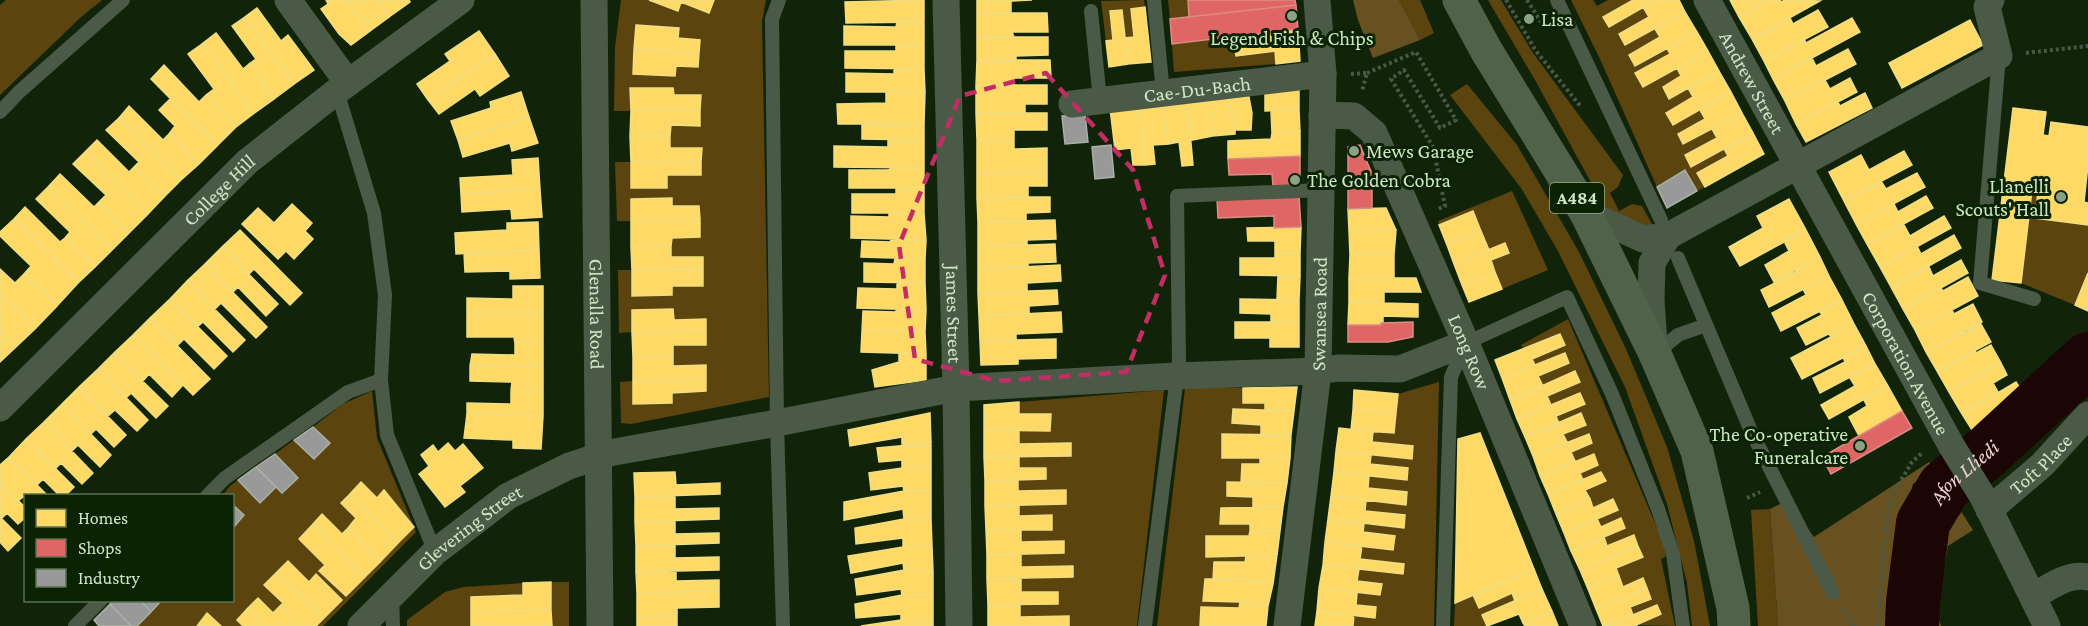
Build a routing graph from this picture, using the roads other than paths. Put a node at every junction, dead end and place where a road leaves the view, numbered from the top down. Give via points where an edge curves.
1 (123, 0) edge
2 (288, 0) edge
3 (460, 0) edge
4 (779, 0) edge
5 (946, 0) edge
6 (1154, 0) edge
7 (1317, 0) edge
8 (1459, 0) edge
9 (1557, 0) edge
10 (1707, 0) edge
11 (586, 1) edge
12 (1986, 2) edge
13 (1090, 11) dead end
14 (1999, 56) junction
15 (1323, 74) junction
16 (343, 87) junction
17 (1163, 93) junction
18 (1100, 100) junction
19 (1072, 104) dead end
20 (0, 112) edge
21 (1322, 115) junction
22 (1799, 164) junction
23 (1322, 190) junction
24 (1586, 213) junction
25 (1669, 238) junction
26 (2034, 299) dead end
27 (1706, 325) junction
28 (1466, 343) junction
29 (1655, 354) junction
30 (1318, 371) junction
31 (1176, 376) junction
32 (381, 380) junction
33 (956, 388) junction
34 (0, 408) edge
35 (2088, 415) edge
36 (777, 423) junction
37 (598, 456) junction
38 (208, 494) edge
39 (1986, 504) junction
40 (435, 552) junction
41 (2088, 577) edge
42 (1833, 593) dead end
43 (392, 594) junction
44 (2032, 597) junction
45 (99, 602) edge
46 (75, 626) edge
47 (361, 626) edge
48 (393, 626) edge
49 (600, 626) edge
50 (783, 626) edge
51 (959, 626) edge
52 (1145, 626) edge
53 (1287, 626) edge
54 (1443, 626) edge
55 (1583, 626) edge
56 (1683, 626) edge
57 (1734, 626) edge
58 (2047, 626) edge

1 - 20 lane
2 - 16 street
3 - 16 street, College Hill
4 - 36 lane via 772,19
5 - 33 street, James Street
6 - 17 lane
7 - 15 street, Swansea Road
8 - 24 main road, A484
9 - 25 lane
10 - 22 street, Andrew Street
11 - 37 street, Glenalla Road
12 - 14 street
13 - 18 lane
14 - 22 street
14 - 26 lane via 1980,283
15 - 17 street, Cae-Du-Bach
15 - 21 street, Swansea Road
16 - 32 lane via 374,213 385,295
16 - 34 street, College Hill via 247,162
17 - 18 street, Cae-Du-Bach
18 - 19 street, Cae-Du-Bach
21 - 23 street, Swansea Road
21 - 28 street, Long Row via 1354,116 1374,133
22 - 25 street
22 - 39 street, Corporation Avenue
23 - 30 street, Swansea Road
23 - 31 lane via 1177,196
24 - 25 street via 1643,239
24 - 29 main road, A484
25 - 27 lane
25 - 29 street via 1652,263
27 - 29 lane via 1678,335
27 - 42 lane via 1750,431
28 - 30 street, Glevering Street via 1400,369
28 - 54 lane via 1451,376
28 - 55 street, Long Row
28 - 56 lane via 1567,297 1659,509 1672,554
29 - 57 main road, A484 via 1696,451
30 - 31 street, Glevering Street
30 - 53 street, Swansea Road
31 - 33 street, Glevering Street
31 - 52 lane
32 - 38 lane via 348,392
32 - 40 lane via 387,435
33 - 36 street, Glevering Street
33 - 51 street, James Street
35 - 39 street, Toft Place via 2042,465
36 - 37 street, Glevering Street
36 - 50 lane
37 - 40 street, Glevering Street via 508,496
37 - 49 street, Glenalla Road
39 - 44 street, Corporation Avenue
40 - 43 street, Glevering Street
41 - 44 street via 2078,575
43 - 47 street, Glevering Street
43 - 48 lane
44 - 58 street, Corporation Avenue
45 - 46 lane

